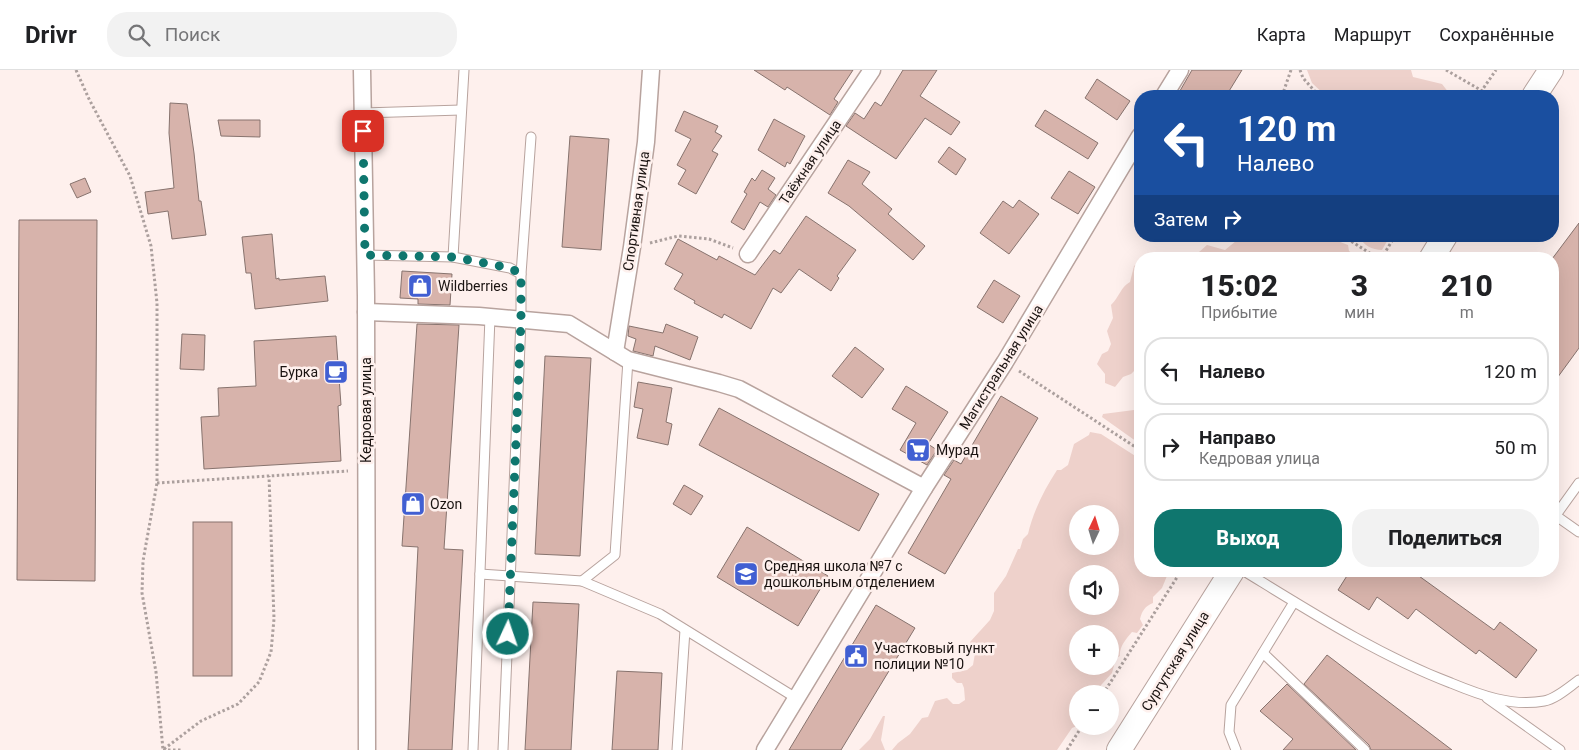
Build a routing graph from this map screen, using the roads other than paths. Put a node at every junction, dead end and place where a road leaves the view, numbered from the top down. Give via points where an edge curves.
1 (362, 70) edge
2 (464, 70) edge
3 (650, 70) edge
4 (872, 70) edge
5 (1180, 70) edge
6 (1551, 70) edge
7 (1168, 90) edge
8 (1538, 90) edge
9 (461, 110) junction
10 (363, 113) junction
11 (531, 137) dead end
12 (1134, 146) edge
13 (748, 254) road end
14 (365, 255) junction
15 (453, 257) junction
16 (521, 274) junction
17 (366, 312) junction
18 (490, 317) junction
19 (521, 320) junction
20 (621, 356) junction
21 (1579, 483) edge
22 (924, 488) junction
23 (1559, 508) edge
24 (1559, 518) edge
25 (1579, 532) edge
26 (480, 574) junction
27 (510, 576) junction
28 (1228, 577) edge
29 (1254, 577) edge
30 (582, 581) junction
31 (1294, 602) junction
32 (685, 630) junction
33 (1262, 653) junction
34 (1579, 680) edge
35 (1485, 697) junction
36 (796, 698) junction
37 (367, 750) edge
38 (473, 750) edge
39 (503, 750) edge
40 (677, 750) edge
41 (765, 750) edge
42 (1119, 750) edge
43 (1236, 750) edge
44 (1365, 750) edge
45 (1560, 750) edge

1 - 10 street, Кедровая улица
2 - 9 lane
3 - 20 street, Спортивная улица via 646,142
4 - 13 street, Таёжная улица
5 - 7 street
6 - 8 main road
9 - 10 lane
9 - 15 lane
10 - 14 street, Кедровая улица
11 - 16 lane
12 - 22 street, Магистральная улица via 1005,362
14 - 15 lane
14 - 17 street, Кедровая улица
15 - 16 lane via 510,268
16 - 19 lane
17 - 18 street
17 - 37 street, Кедровая улица
18 - 19 street
18 - 26 lane
19 - 20 street via 569,324
19 - 27 lane
20 - 22 street via 739,389
20 - 30 lane via 615,555
21 - 23 lane
22 - 36 street, Магистральная улица
24 - 25 lane
26 - 27 lane
26 - 38 lane
27 - 30 lane
27 - 39 lane
28 - 42 main road, Сургутская улица
29 - 31 lane
30 - 32 lane via 660,614
31 - 33 lane
31 - 35 lane via 1403,663
32 - 36 lane
32 - 40 lane
33 - 43 lane via 1230,705 1230,732
33 - 44 lane
34 - 35 lane via 1546,701 1526,703
35 - 45 lane
36 - 41 street, Магистральная улица

